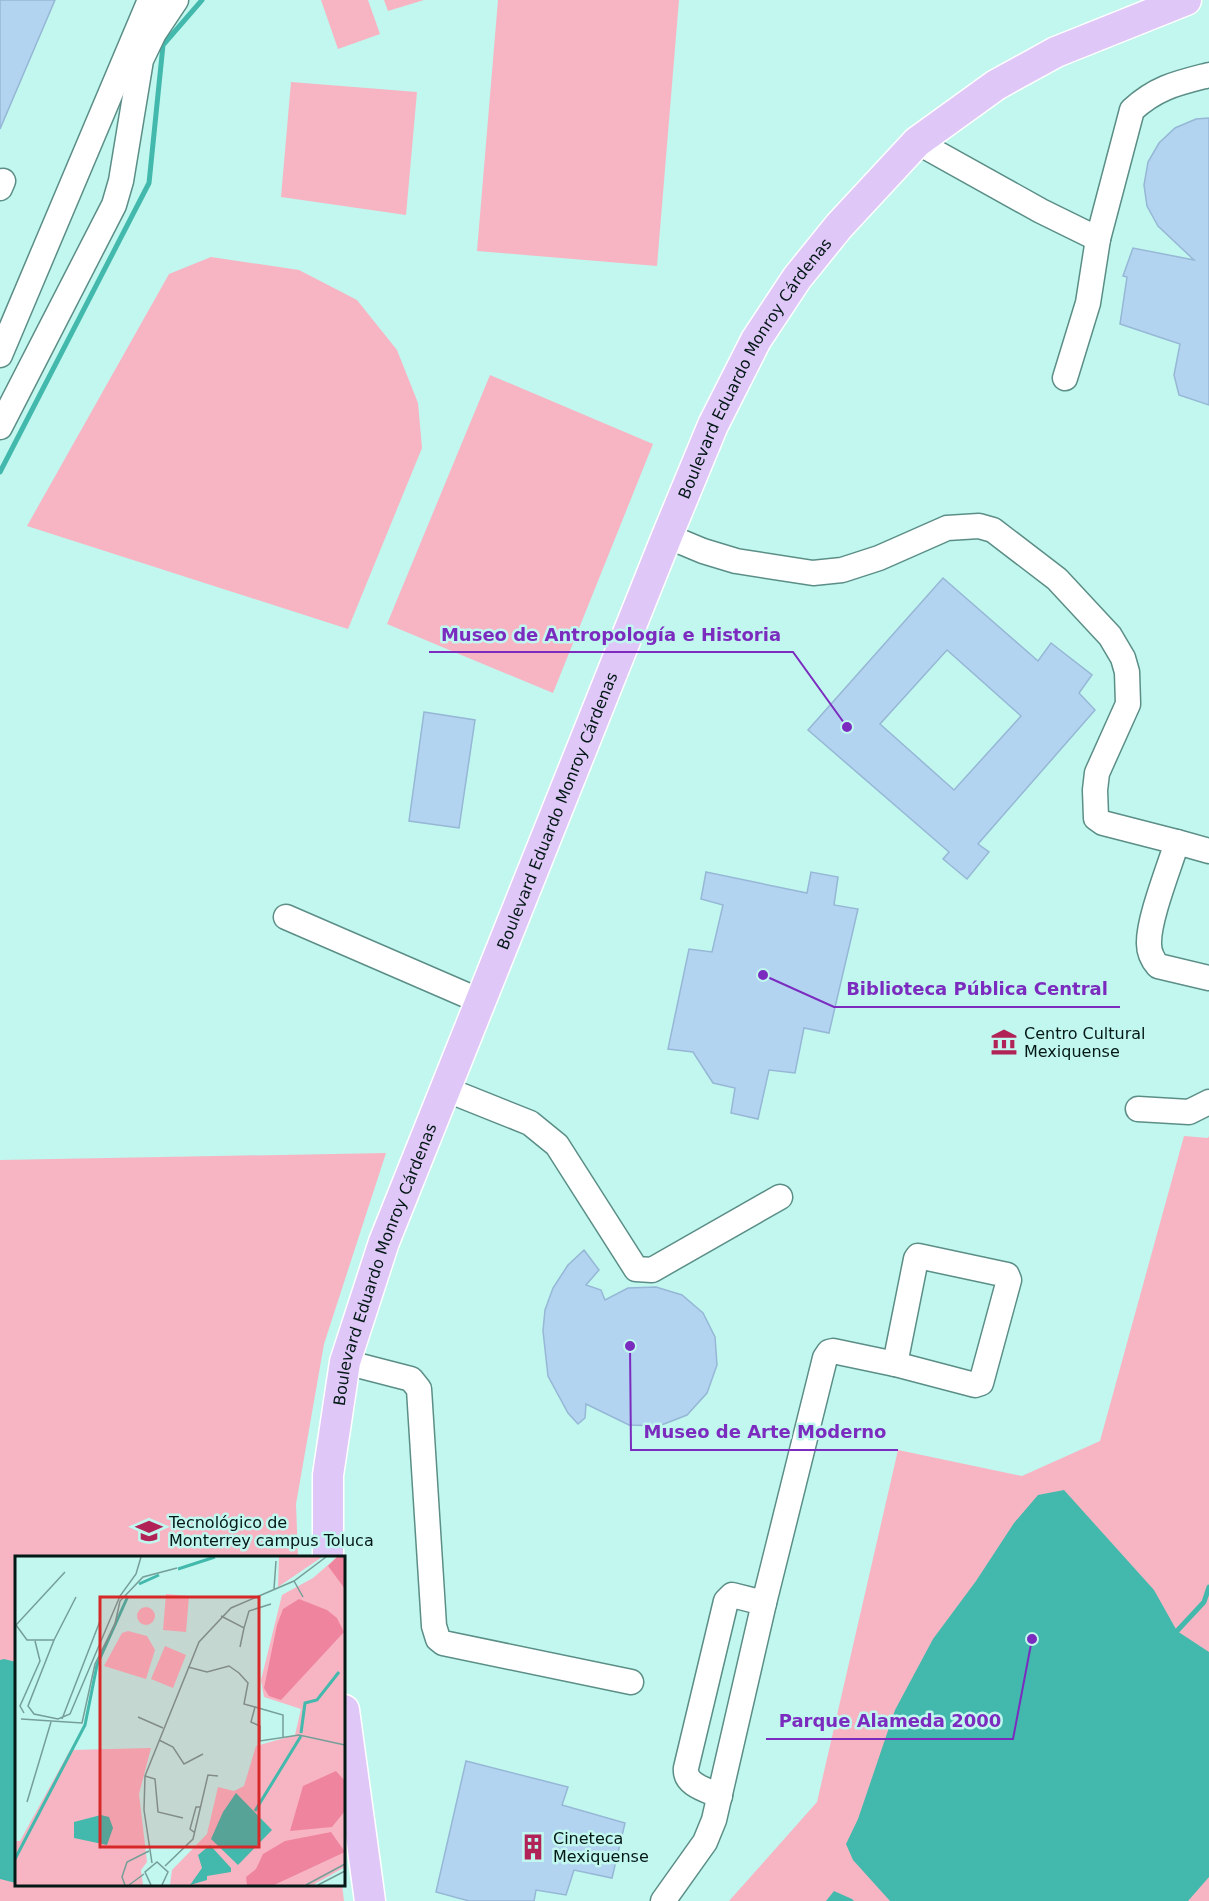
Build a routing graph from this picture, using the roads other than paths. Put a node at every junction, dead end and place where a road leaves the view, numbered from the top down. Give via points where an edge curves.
1 (150, 0) edge
2 (176, 0) edge
3 (1186, 0) edge
4 (1209, 75) edge
5 (918, 142) junction
6 (1098, 239) junction
7 (0, 355) edge
8 (1065, 378) dead end
9 (0, 427) edge
10 (667, 536) junction
11 (1177, 842) junction
12 (1209, 851) edge
13 (286, 917) dead end
14 (1209, 978) edge
15 (480, 1001) junction
16 (445, 1089) junction
17 (1209, 1102) edge
18 (1138, 1109) dead end
19 (780, 1197) dead end
20 (345, 1362) junction
21 (895, 1364) junction
22 (328, 1556) edge
23 (764, 1603) junction
24 (631, 1682) dead end
25 (345, 1717) edge
26 (720, 1796) junction
27 (370, 1901) edge
28 (663, 1901) edge

1 - 7 lane
2 - 9 lane via 141,60 114,205
3 - 5 main road, Boulevard Eduardo Monroy Cárdenas via 1056,52 996,85
4 - 6 lane via 1158,90 1132,110
5 - 6 lane
5 - 10 main road, Boulevard Eduardo Monroy Cárdenas via 838,226 756,340 713,425
6 - 8 lane via 1088,303
10 - 11 lane via 736,561 813,573 842,570 879,558 946,528 979,526 993,530 1057,579 1110,636 1123,657 1128,704 1097,773 1096,818
10 - 15 main road, Boulevard Eduardo Monroy Cárdenas
11 - 12 lane
11 - 14 lane via 1151,925 1150,955 1158,966
13 - 15 lane
15 - 16 main road, Boulevard Eduardo Monroy Cárdenas
16 - 19 lane via 530,1123 557,1145 636,1269 652,1270
16 - 20 main road, Boulevard Eduardo Monroy Cárdenas via 384,1242
17 - 18 lane via 1189,1112
20 - 22 main road, Boulevard Eduardo Monroy Cárdenas via 328,1475
20 - 24 lane via 411,1379 419,1389 434,1626 438,1639
21 - 21 lane via 916,1259 921,1256 1005,1273 1009,1280 981,1383 975,1385
21 - 23 lane via 833,1351 827,1355
23 - 26 lane
23 - 26 lane via 732,1595 726,1601 686,1768 689,1781
25 - 27 main road
26 - 28 lane via 705,1842

